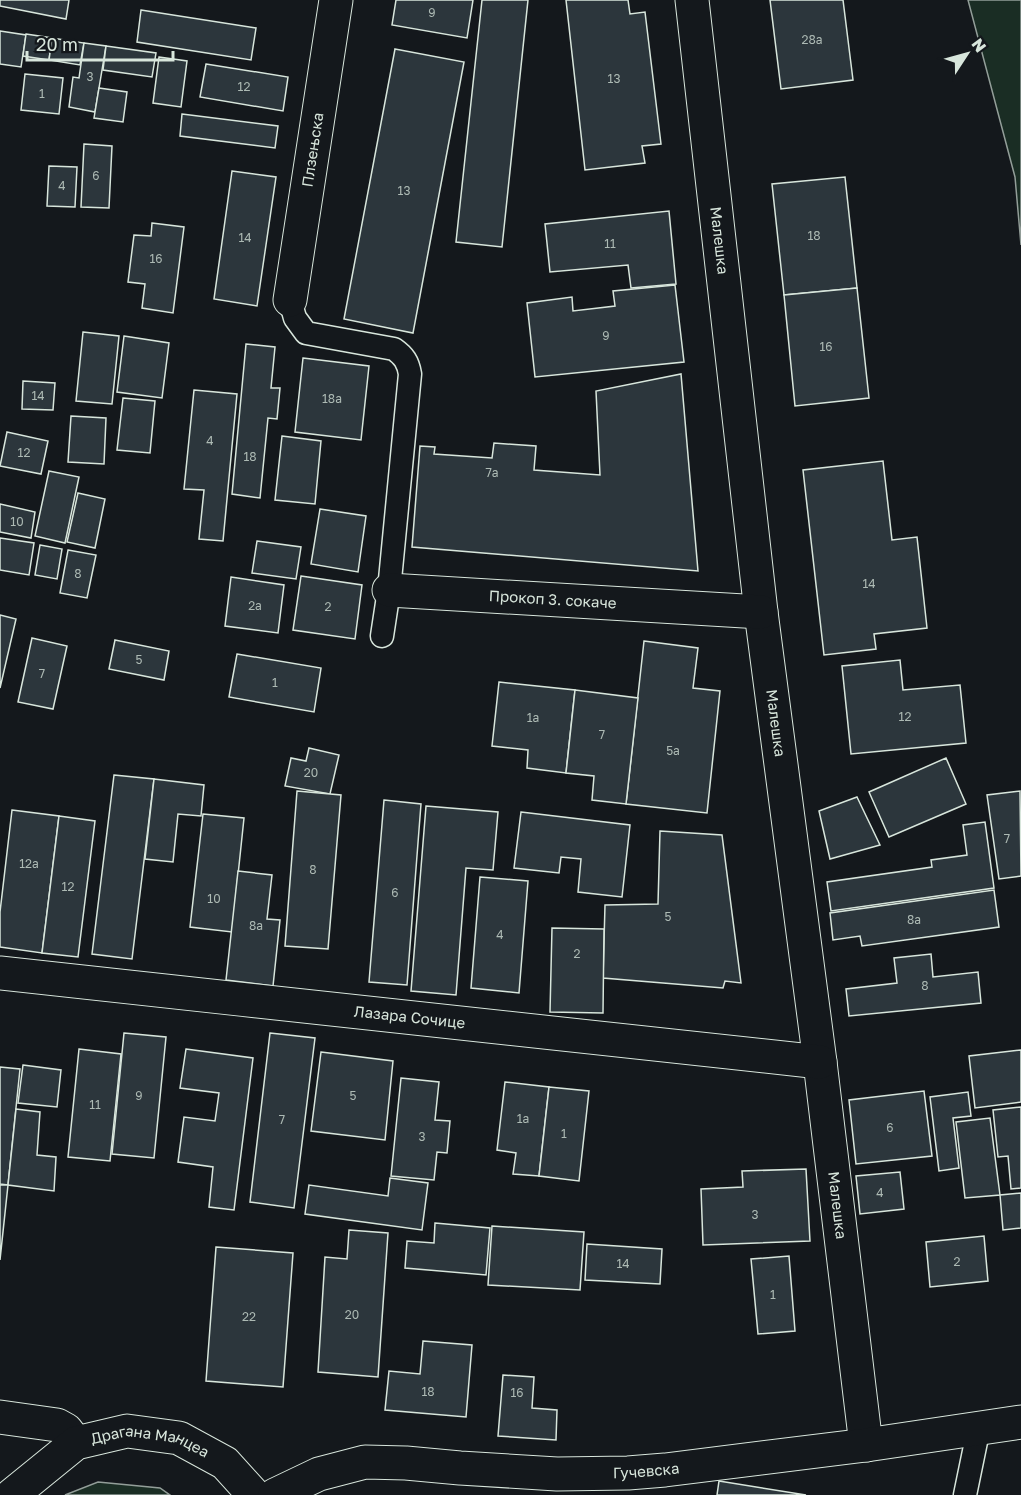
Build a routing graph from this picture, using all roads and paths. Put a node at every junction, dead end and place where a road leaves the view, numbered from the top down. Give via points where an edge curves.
1 (336, 0) edge
2 (692, 0) edge
3 (290, 300) joint
4 (389, 590) junction
5 (761, 612) junction
6 (382, 636) dead end
7 (0, 973) edge
8 (820, 1062) junction
9 (0, 1417) edge
10 (1021, 1422) edge
11 (979, 1427) junction
12 (76, 1443) junction
13 (866, 1445) junction
14 (627, 1484) edge
15 (12, 1495) edge
16 (254, 1495) edge
17 (275, 1495) edge
18 (965, 1495) edge

1 - 3 street, Плзењска
2 - 5 street, Малешка
3 - 4 lane via 295,318 306,333 394,349 408,364
4 - 5 street, Прокоп 3. сокаче
4 - 6 lane
5 - 8 street, Малешка
7 - 8 street, Лазара Сочице
8 - 13 street, Малешка
9 - 12 street via 57,1425
10 - 11 street, Гучевска
11 - 13 street, Гучевска
11 - 18 lane
12 - 15 street, Драгана Манцеа
12 - 16 street, Драгана Манцеа via 127,1431 179,1438 225,1462
13 - 14 street, Гучевска via 665,1470
14 - 17 street, Гучевска via 556,1474 365,1462 319,1474

